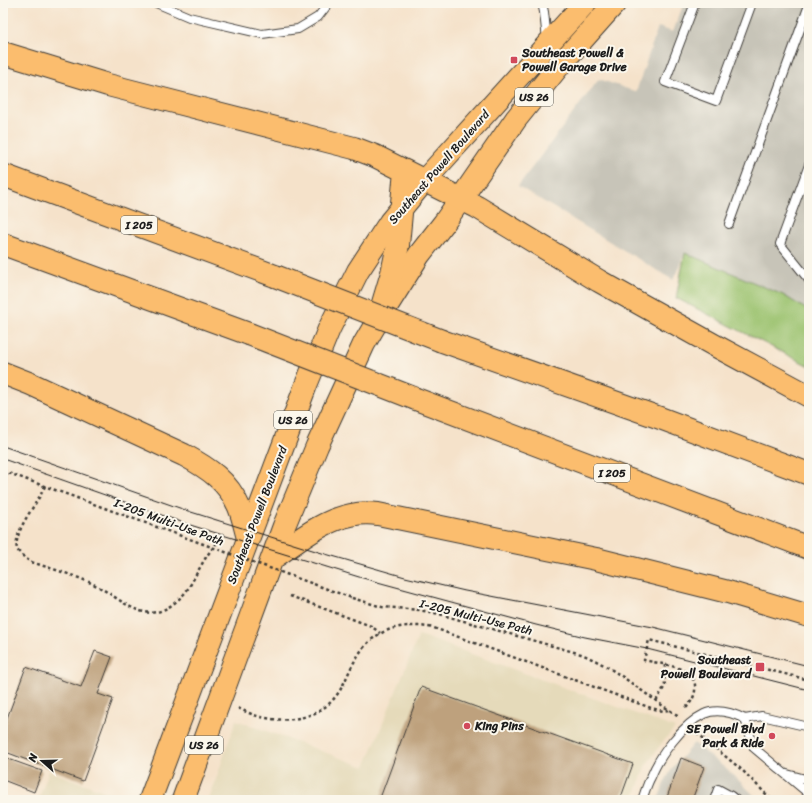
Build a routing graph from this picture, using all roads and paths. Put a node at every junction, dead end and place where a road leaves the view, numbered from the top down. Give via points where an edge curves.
1 (156, 3) edge
2 (329, 3) edge
3 (542, 3) edge
4 (585, 3) edge
5 (615, 3) edge
6 (695, 3) edge
7 (752, 3) edge
8 (809, 5) edge
9 (547, 44) junction
10 (3, 53) edge
11 (809, 165) edge
12 (405, 171) junction
13 (3, 175) edge
14 (424, 181) junction
15 (461, 198) junction
16 (401, 208) junction
17 (729, 224) dead end
18 (3, 244) edge
19 (809, 280) edge
20 (378, 320) junction
21 (3, 373) edge
22 (809, 396) edge
23 (3, 471) edge
24 (809, 474) edge
25 (45, 486) junction
26 (224, 534) dead end
27 (248, 538) junction
28 (809, 548) edge
29 (273, 558) junction
30 (290, 596) dead end
31 (809, 616) edge
32 (380, 633) junction
33 (665, 665) junction
34 (809, 680) edge
35 (656, 700) junction
36 (238, 708) dead end
37 (669, 710) junction
38 (679, 716) junction
39 (745, 719) junction
40 (688, 725) junction
41 (809, 727) edge
42 (784, 774) junction
43 (809, 780) edge
44 (809, 794) edge
45 (150, 800) edge
46 (184, 800) edge
47 (642, 800) edge
48 (714, 800) edge
49 (736, 800) edge
50 (772, 800) edge

1 - 2 lane via 189,17 262,34 298,29 318,16
3 - 9 lane
4 - 9 main road, Southeast Powell Boulevard / US 26
5 - 15 main road, US 26 via 516,119
6 - 7 lane via 665,82 716,100
8 - 17 lane
9 - 14 main road, Southeast Powell Boulevard / US 26
10 - 12 main road via 108,85 354,148
11 - 19 lane via 780,244
12 - 14 main road
12 - 16 main road
13 - 24 main road, I 205, bridge via 442,341
14 - 15 main road
14 - 16 main road, Southeast Powell Boulevard / US 26
15 - 20 main road, US 26 via 419,255
15 - 22 main road via 599,281
16 - 20 main road via 398,245
16 - 27 main road, Southeast Powell Boulevard / US 26 via 358,271 329,329
18 - 28 main road, I 205, bridge via 249,334
20 - 29 main road, US 26 via 329,419
21 - 27 main road via 184,455 207,468 222,481 237,503
23 - 25 path, I-205 Multi-Use Path
25 - 26 path via 20,529 17,550 31,562 103,588 138,611 159,612 176,602 192,583 206,557
25 - 35 path, I-205 Multi-Use Path, bridge via 368,604 439,614 581,654 609,667
27 - 45 main road, Southeast Powell Boulevard / US 26
29 - 31 main road via 328,522 350,515 378,514 596,559 728,592
29 - 46 main road, US 26
30 - 32 path via 371,626
32 - 36 path via 362,649 335,698 314,714 281,720 261,717
32 - 37 path via 406,626 434,628 652,708
33 - 34 path via 644,660 650,640
33 - 35 path via 665,686
33 - 38 path via 689,673 695,683 694,697
35 - 37 path, I-205 Multi-Use Path
37 - 38 path, I-205 Multi-Use Path
38 - 40 path, I-205 Multi-Use Path
39 - 40 lane via 734,714 714,712 704,714
39 - 41 lane via 762,716
39 - 42 lane via 754,748
40 - 47 lane via 658,764
40 - 50 path, I-205 Multi-Use Path via 742,770
42 - 43 lane
42 - 44 lane
48 - 49 lane via 718,789

